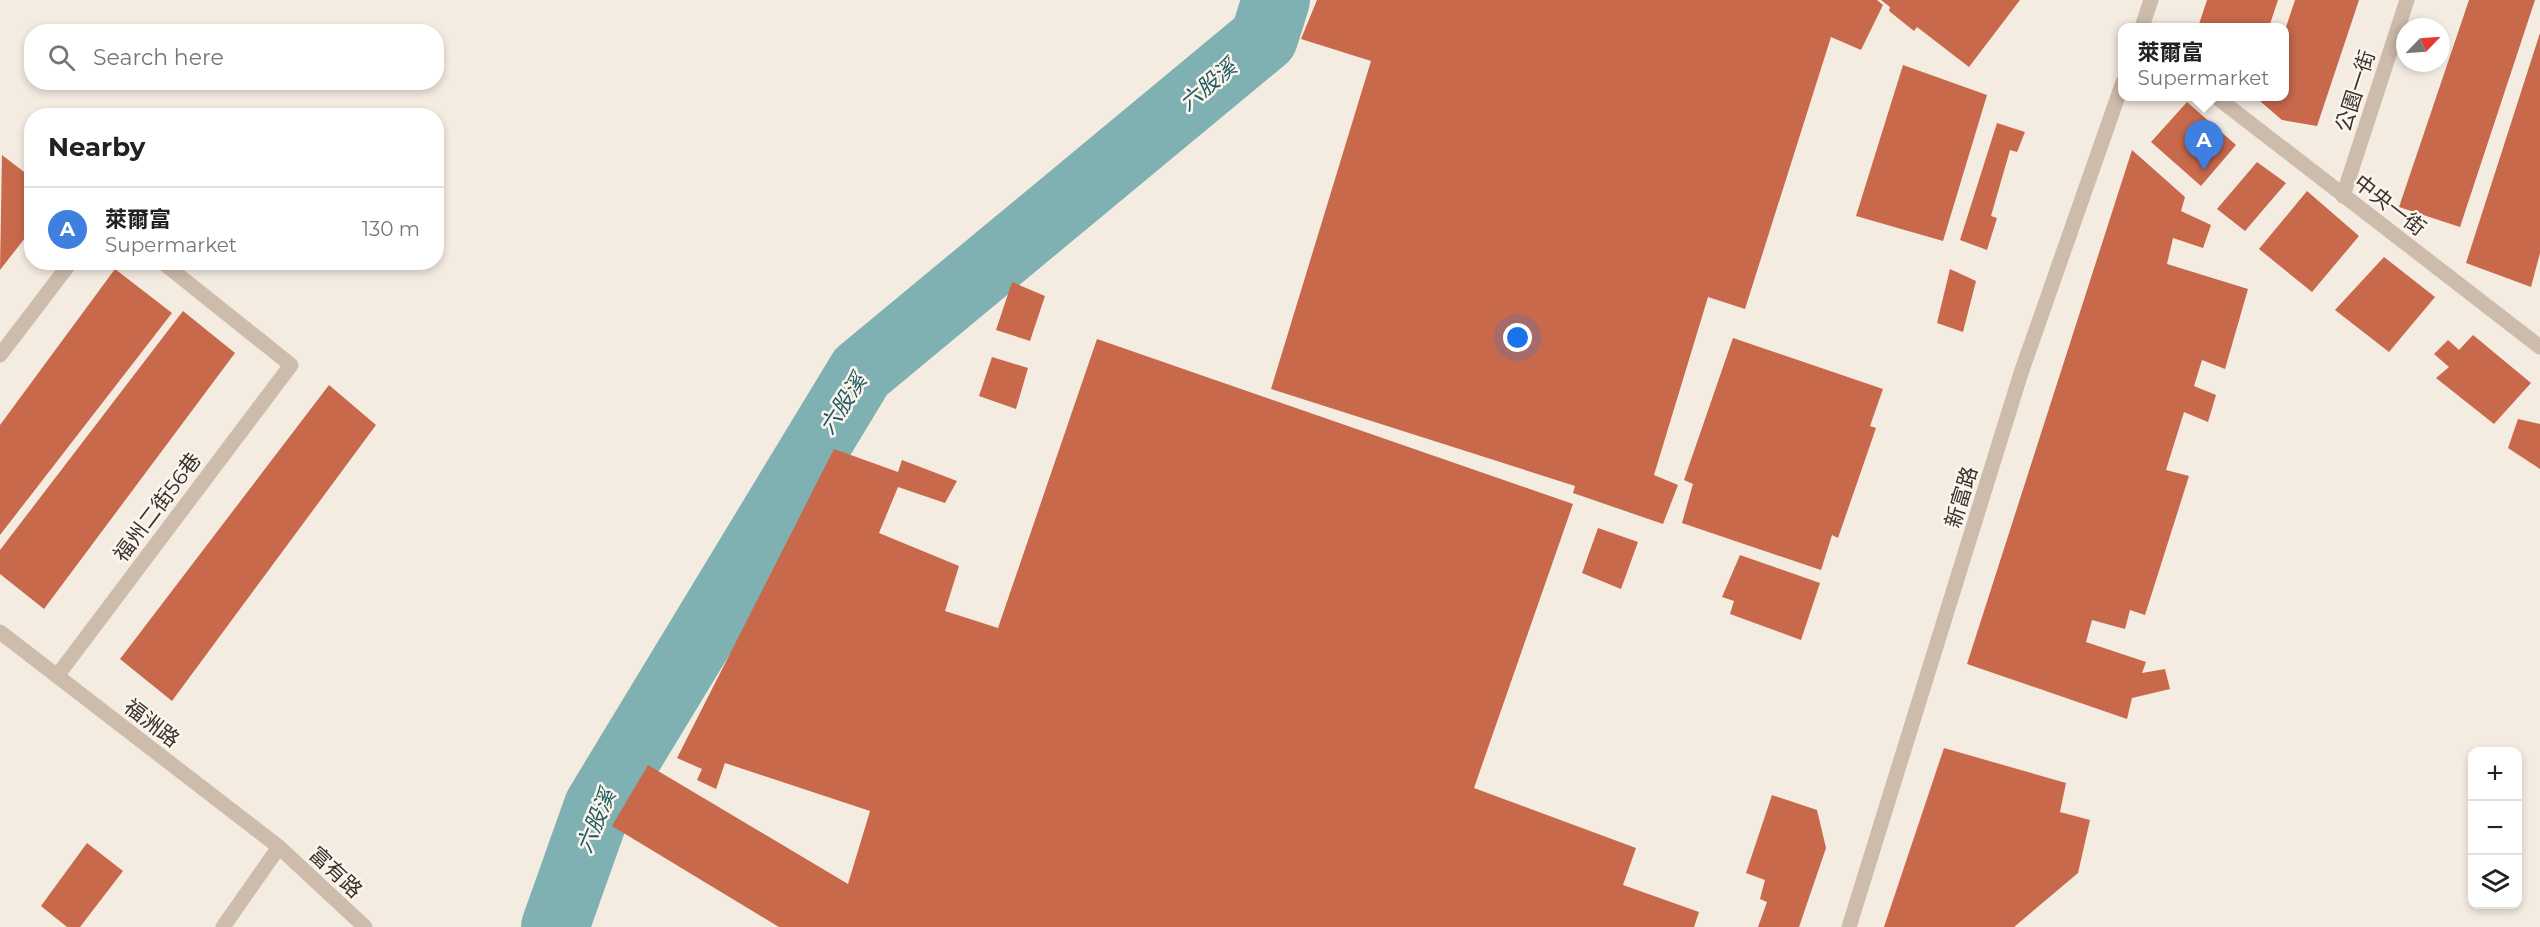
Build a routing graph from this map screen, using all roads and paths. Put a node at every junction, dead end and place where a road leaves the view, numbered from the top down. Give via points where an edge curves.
1 (2151, 0) edge
2 (2407, 0) edge
3 (2143, 23) edge
4 (2118, 96) edge
5 (2221, 101) edge
6 (2343, 195) junction
7 (65, 270) edge
8 (172, 270) edge
9 (2540, 347) edge
10 (0, 355) edge
11 (0, 632) edge
12 (57, 676) junction
13 (279, 847) junction
14 (223, 927) edge
15 (365, 927) edge
16 (1849, 927) edge

1 - 3 street
2 - 6 street, 公園一街
4 - 16 street, 新富路 via 2021,373
5 - 6 street, 中央一街
6 - 9 street, 中央一街
7 - 10 street
8 - 12 street, 福州二街56巷 via 291,364
11 - 12 street, 福洲路
12 - 13 street, 福洲路
13 - 14 street
13 - 15 street, 富有路

